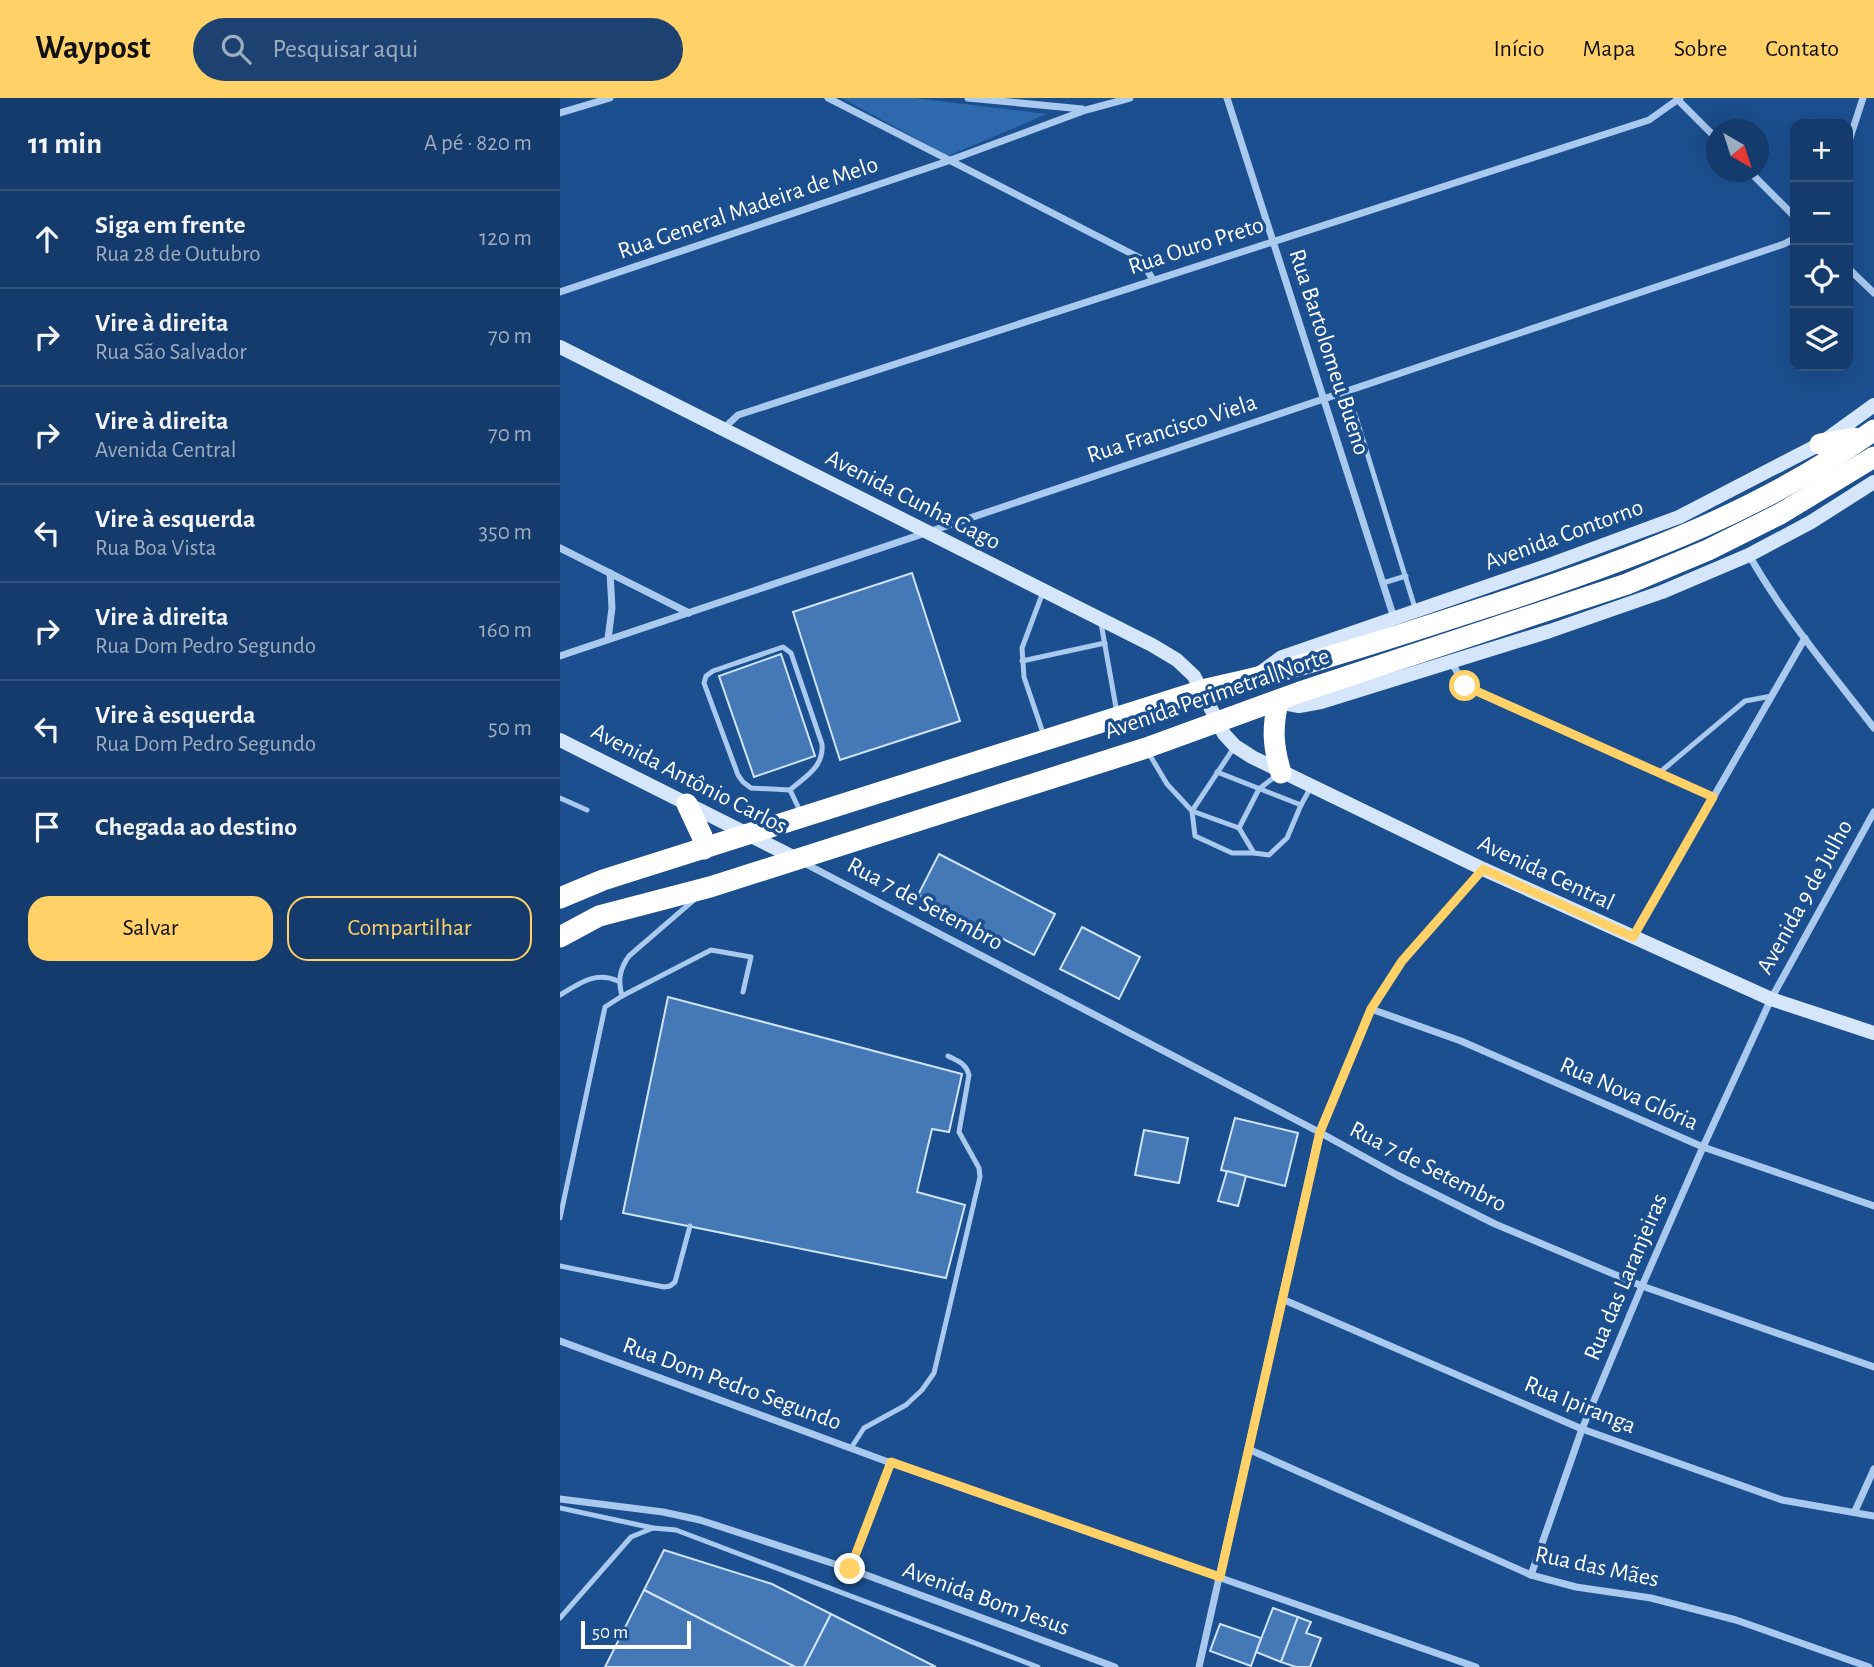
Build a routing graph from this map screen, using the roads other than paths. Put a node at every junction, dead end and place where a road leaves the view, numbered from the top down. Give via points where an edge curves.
1 (610, 98) edge
2 (828, 98) edge
3 (968, 98) edge
4 (1130, 98) edge
5 (1227, 98) edge
6 (1863, 98) edge
7 (1678, 99) edge
8 (1086, 110) junction
9 (560, 113) edge
10 (1706, 127) edge
11 (1853, 129) edge
12 (948, 161) junction
13 (1760, 182) edge
14 (1790, 212) edge
15 (1790, 240) edge
16 (1273, 242) junction
17 (1853, 273) edge
18 (1153, 280) junction
19 (560, 292) edge
20 (1874, 293) edge
21 (560, 347) edge
22 (1324, 398) junction
23 (1874, 405) edge
24 (1355, 414) dead end
25 (723, 429) junction
26 (1871, 430) edge
27 (1820, 444) junction
28 (1874, 457) edge
29 (1874, 482) edge
30 (927, 531) junction
31 (560, 548) edge
32 (1749, 555) junction
33 (610, 573) junction
34 (1406, 576) junction
35 (1383, 583) junction
36 (1043, 592) junction
37 (1416, 612) junction
38 (690, 613) junction
39 (1394, 619) junction
40 (1101, 620) junction
41 (1805, 638) junction
42 (608, 639) junction
43 (1105, 643) junction
44 (560, 656) edge
45 (1023, 661) junction
46 (1452, 663) junction
47 (1255, 676) junction
48 (1203, 690) junction
49 (1772, 696) junction
50 (1278, 702) junction
51 (1118, 718) junction
52 (1217, 723) junction
53 (1874, 728) edge
54 (560, 740) edge
55 (1045, 741) junction
56 (1235, 746) junction
57 (1146, 748) junction
58 (1217, 772) junction
59 (1281, 773) junction
60 (1659, 773) junction
61 (1311, 788) junction
62 (1259, 789) junction
63 (790, 790) junction
64 (1713, 797) junction
65 (560, 798) edge
66 (687, 804) junction
67 (1301, 805) junction
68 (587, 810) dead end
69 (1192, 811) junction
70 (1874, 813) edge
71 (803, 818) junction
72 (1239, 828) junction
73 (750, 835) junction
74 (704, 849) junction
75 (1254, 853) junction
76 (797, 859) junction
77 (1483, 869) junction
78 (710, 887) junction
79 (560, 898) edge
80 (560, 937) edge
81 (1633, 937) junction
82 (618, 982) junction
83 (743, 992) dead end
84 (560, 995) edge
85 (622, 996) junction
86 (1770, 999) junction
87 (1371, 1009) junction
88 (1874, 1033) edge
89 (947, 1056) dead end
90 (1320, 1132) junction
91 (1703, 1147) junction
92 (1874, 1206) edge
93 (560, 1218) edge
94 (690, 1226) dead end
95 (560, 1266) edge
96 (1642, 1286) junction
97 (1282, 1299) junction
98 (560, 1341) edge
99 (1874, 1367) edge
100 (1582, 1429) junction
101 (850, 1448) junction
102 (1248, 1449) junction
103 (891, 1462) junction
104 (1874, 1469) edge
105 (560, 1499) edge
106 (560, 1508) edge
107 (1855, 1511) junction
108 (1874, 1516) edge
109 (653, 1528) junction
110 (850, 1569) junction
111 (1531, 1575) junction
112 (1220, 1577) junction
113 (560, 1618) edge
114 (1038, 1667) edge
115 (1115, 1667) edge
116 (1199, 1667) edge
117 (1476, 1667) edge
118 (1869, 1667) edge

1 - 9 street
2 - 12 street
3 - 8 street
4 - 8 street, Rua General Madeira de Melo
5 - 16 street, Rua Bartolomeu Bueno
6 - 11 street
7 - 10 street
7 - 16 street, Rua Ouro Preto via 1648,120
8 - 12 street, Rua General Madeira de Melo
12 - 18 street via 1140,258
12 - 19 street, Rua General Madeira de Melo
13 - 14 street
15 - 22 street, Rua Francisco Viela
16 - 18 street, Rua Ouro Preto
16 - 22 street, Rua Bartolomeu Bueno
17 - 20 street
18 - 25 street, Rua Ouro Preto via 738,415
21 - 25 street, Avenida Cunha Gago
22 - 30 street, Rua Francisco Viela
22 - 35 street, Rua Bartolomeu Bueno
23 - 27 street, Avenida Contorno
24 - 34 lane
25 - 30 street, Avenida Cunha Gago
26 - 27 highway
26 - 47 highway, Avenida Perimetral Norte via 1783,487 1665,544 1389,639
27 - 37 street, Avenida Contorno via 1679,517
28 - 50 highway, Avenida Perimetral Norte via 1780,514 1627,584
29 - 32 street
30 - 36 street, Avenida Cunha Gago
30 - 38 street, Rua Francisco Viela
31 - 33 street
32 - 41 street
32 - 46 street via 1662,592
33 - 38 street
33 - 42 street
34 - 35 lane
34 - 37 lane
35 - 39 street, Rua Bartolomeu Bueno
36 - 40 street, Avenida Cunha Gago
36 - 45 lane via 1022,648
37 - 39 street, Avenida Contorno
38 - 42 street, Rua Francisco Viela
39 - 47 street, Avenida Contorno via 1282,657
40 - 43 lane
40 - 48 street, Avenida Cunha Gago via 1177,660
41 - 49 street
41 - 53 street
42 - 44 street, Rua Francisco Viela
43 - 45 lane
43 - 51 lane
45 - 55 lane
46 - 50 street via 1321,702 1299,706
46 - 60 street via 1465,686
47 - 48 highway, Avenida Perimetral Norte
48 - 51 highway, Avenida Perimetral Norte
48 - 52 street, Avenida Cunha Gago
49 - 60 lane via 1745,701
49 - 64 street
50 - 52 highway, Avenida Perimetral Norte
50 - 59 highway via 1273,734
51 - 55 highway, Avenida Perimetral Norte
52 - 56 street, Avenida Central
52 - 57 highway, Avenida Perimetral Norte
54 - 66 street, Avenida Antônio Carlos
55 - 71 highway, Avenida Perimetral Norte
56 - 58 lane
56 - 59 street, Avenida Central
57 - 69 lane via 1167,784
57 - 76 highway, Avenida Perimetral Norte
58 - 62 lane
58 - 69 lane
59 - 61 street, Avenida Central
59 - 62 lane
60 - 64 street
61 - 67 lane
61 - 77 street, Avenida Central
62 - 67 lane
62 - 72 lane
63 - 63 lane via 751,788 743,782 704,683 713,671 783,647 791,653 823,755
63 - 71 lane
64 - 81 street
65 - 68 lane
66 - 73 street, Avenida Antônio Carlos
66 - 74 highway
67 - 75 lane via 1287,838 1269,855
69 - 72 lane
69 - 75 lane via 1195,836 1232,853
70 - 86 street, Avenida 9 de Julho
71 - 73 highway, Avenida Perimetral Norte
72 - 75 lane
73 - 74 highway, Avenida Perimetral Norte
73 - 76 street, Avenida Antônio Carlos
74 - 79 highway, Avenida Perimetral Norte
76 - 78 highway, Avenida Perimetral Norte
76 - 90 street, Rua 7 de Setembro
77 - 81 street, Avenida Central
77 - 87 street via 1402,961
78 - 80 highway, Avenida Perimetral Norte via 599,916
78 - 82 lane via 629,956
81 - 86 street, Avenida Central
82 - 84 lane via 598,976
82 - 85 lane
83 - 85 lane via 751,957 711,950
85 - 93 lane via 605,1007
86 - 88 street, Avenida Central
86 - 91 street, Rua das Laranjeiras
87 - 90 street
87 - 91 street, Rua Nova Glória via 1461,1041
89 - 101 lane via 968,1070 959,1132 980,1177 934,1373 906,1405 864,1428
90 - 96 street, Rua 7 de Setembro via 1495,1224
90 - 97 street
91 - 92 street, Rua Nova Glória
91 - 96 street, Rua das Laranjeiras
94 - 95 lane via 670,1286
96 - 99 street, Rua 7 de Setembro
96 - 100 street, Rua das Laranjeiras
97 - 100 street, Rua Ipiranga
97 - 102 street
98 - 101 street, Rua Dom Pedro Segundo
100 - 107 street, Rua Ipiranga via 1782,1500
100 - 111 street, Rua das Laranjeiras
101 - 103 street, Rua Dom Pedro Segundo
102 - 111 street, Rua das Mães
102 - 112 street
103 - 110 street
103 - 112 street, Rua Dom Pedro Segundo
104 - 107 street
105 - 110 street, Avenida Bom Jesus via 700,1520
106 - 109 lane
107 - 108 street, Rua Ipiranga
109 - 113 lane via 631,1537
109 - 114 lane via 676,1530
110 - 115 street, Avenida Bom Jesus
111 - 118 street, Rua das Mães via 1737,1620
112 - 116 street
112 - 117 street, Rua Dom Pedro Segundo

